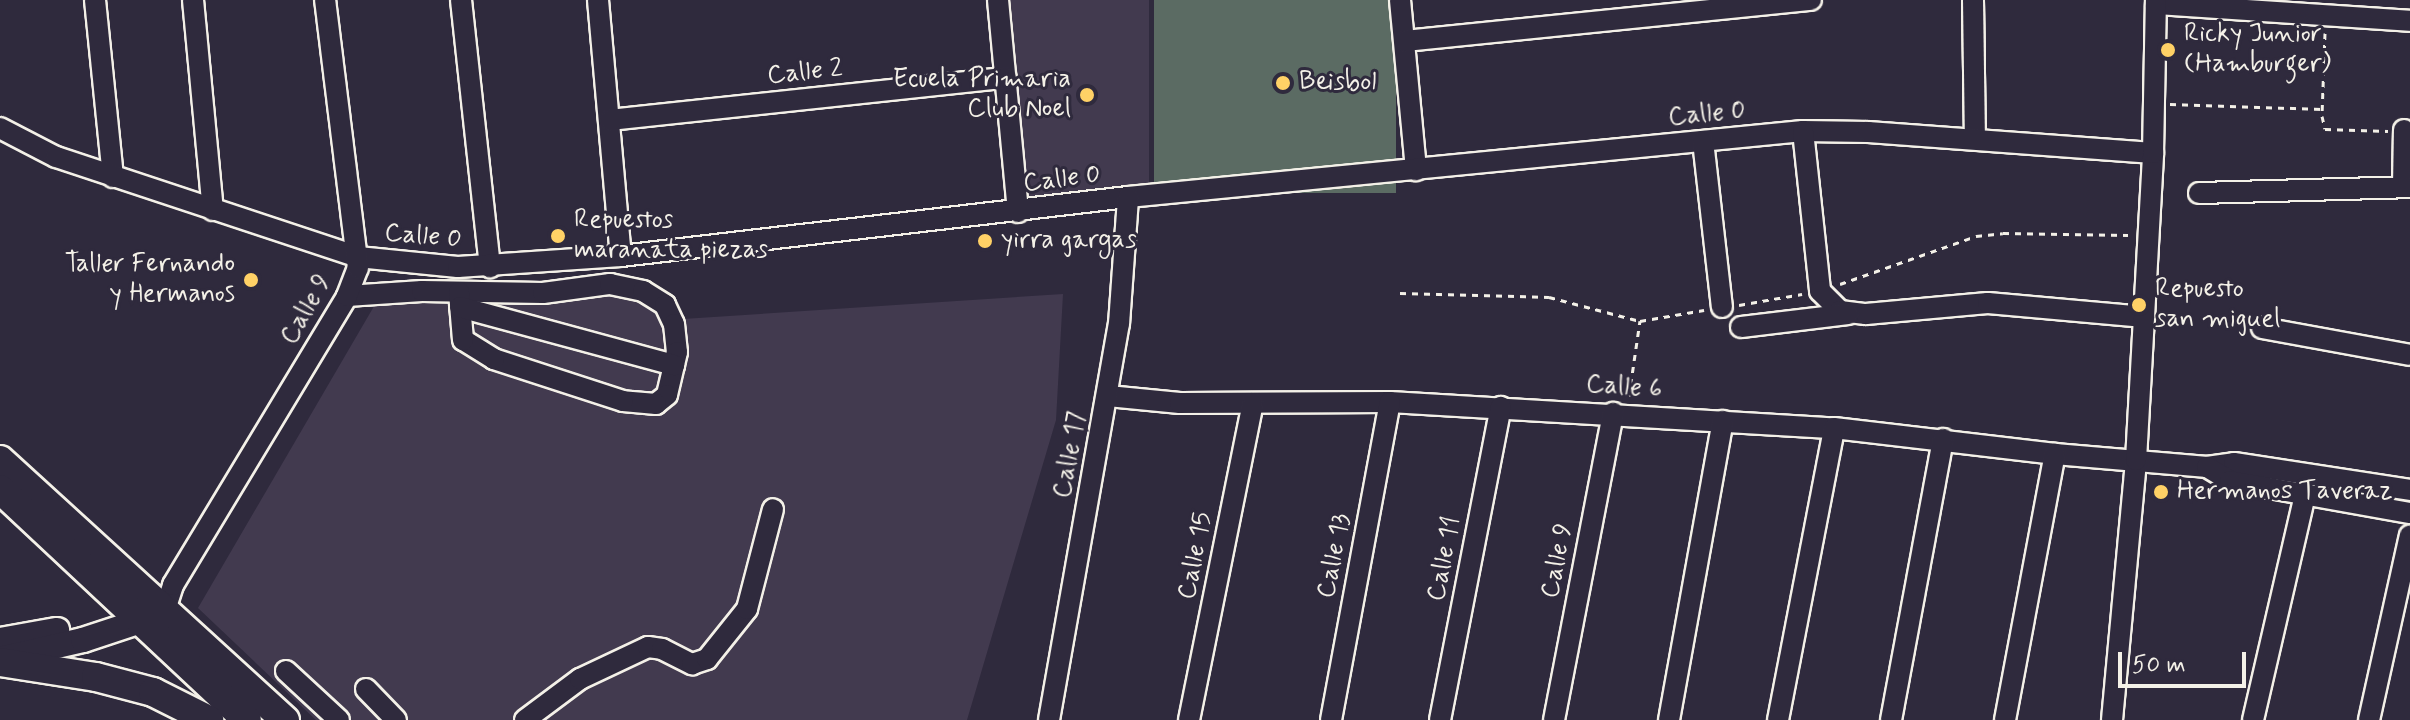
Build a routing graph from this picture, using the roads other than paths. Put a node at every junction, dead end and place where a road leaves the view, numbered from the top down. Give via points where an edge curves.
1 (95, 0) edge
2 (193, 0) edge
3 (325, 0) edge
4 (461, 0) edge
5 (598, 0) edge
6 (998, 0) edge
7 (1400, 0) edge
8 (1811, 0) edge
9 (1973, 0) edge
10 (2156, 2) edge
11 (2410, 21) edge
12 (1405, 41) junction
13 (1006, 78) junction
14 (610, 120) junction
15 (0, 128) edge
16 (2404, 130) road end
17 (1803, 131) junction
18 (1975, 138) junction
19 (1703, 141) junction
20 (2153, 153) junction
21 (1416, 170) junction
22 (113, 177) junction
23 (2406, 186) edge
24 (2199, 193) dead end
25 (1128, 197) junction
26 (213, 210) junction
27 (1018, 212) junction
28 (621, 256) junction
29 (358, 257) junction
30 (490, 267) junction
31 (347, 296) junction
32 (459, 300) junction
33 (1722, 307) dead end
34 (1852, 314) junction
35 (2144, 317) junction
36 (1741, 327) dead end
37 (2262, 328) dead end
38 (2410, 355) edge
39 (674, 365) junction
40 (1108, 396) junction
41 (1390, 402) junction
42 (1253, 403) junction
43 (1501, 407) junction
44 (1618, 414) junction
45 (1723, 421) junction
46 (1834, 428) junction
47 (1943, 439) junction
48 (2055, 454) junction
49 (0, 460) edge
50 (2136, 460) junction
51 (2207, 467) junction
52 (0, 489) edge
53 (2410, 490) edge
54 (2305, 494) junction
55 (773, 509) dead end
56 (2410, 513) edge
57 (2410, 535) edge
58 (151, 606) junction
59 (0, 640) edge
60 (0, 660) edge
61 (286, 671) dead end
62 (366, 689) dead end
63 (209, 720) edge
64 (247, 720) edge
65 (285, 720) edge
66 (339, 720) edge
67 (396, 720) edge
68 (525, 720) edge
69 (1049, 720) edge
70 (1189, 720) edge
71 (1331, 720) edge
72 (1440, 720) edge
73 (1554, 720) edge
74 (1669, 720) edge
75 (1778, 720) edge
76 (1891, 720) edge
77 (2005, 720) edge
78 (2112, 720) edge
79 (2253, 720) edge
80 (2369, 720) edge

1 - 22 street
2 - 26 street
3 - 29 street, Calle 9
4 - 30 street
5 - 14 street
6 - 13 street
7 - 12 street
8 - 12 street
9 - 18 street
10 - 11 street
10 - 20 street
12 - 21 street
13 - 14 street, Calle 2
13 - 27 street
14 - 28 street
15 - 22 street, Calle 0 via 56,157
16 - 23 street
17 - 18 street, Calle 0
17 - 19 street, Calle 0
17 - 34 street via 1820,291 1831,305
18 - 20 street, Calle 0
19 - 21 street, Calle 0
19 - 33 street
20 - 35 street
21 - 25 street, Calle 0
22 - 26 street, Calle 0
23 - 24 street
25 - 27 street, Calle 0
25 - 40 street, Calle 17
26 - 29 street, Calle 0
27 - 28 street, Calle 0
28 - 30 street, Calle 0
29 - 30 street, Calle 0
29 - 31 street, Calle 9
31 - 32 street
31 - 58 street, Calle 9
32 - 39 street
32 - 39 street via 610,284 643,291 665,305 674,324
32 - 39 street via 463,340 494,359 623,401 656,404 667,395
34 - 35 street via 1988,303
34 - 36 street
35 - 50 street
37 - 38 street
40 - 42 street, Calle 6
40 - 69 street, Calle 17
41 - 42 street, Calle 6
41 - 43 street, Calle 6
41 - 71 street, Calle 13
42 - 70 street, Calle 15
43 - 44 street, Calle 6
43 - 72 street, Calle 11
44 - 45 street, Calle 6
44 - 73 street, Calle 9
45 - 46 street, Calle 6
45 - 74 street
46 - 47 street, Calle 6
46 - 75 street
47 - 48 street, Calle 6
47 - 76 street
48 - 50 street, Calle 6
48 - 77 street
49 - 58 highway
50 - 51 street, Calle 6
50 - 78 street
51 - 53 street via 2234,463
51 - 54 street via 2230,481
52 - 58 highway
54 - 56 street
54 - 79 street
55 - 68 street via 747,609 707,659 692,664 648,647 580,679
57 - 80 street
58 - 59 main road
58 - 60 main road
58 - 64 highway
58 - 65 highway
60 - 63 highway via 153,692
61 - 66 street
62 - 67 street

